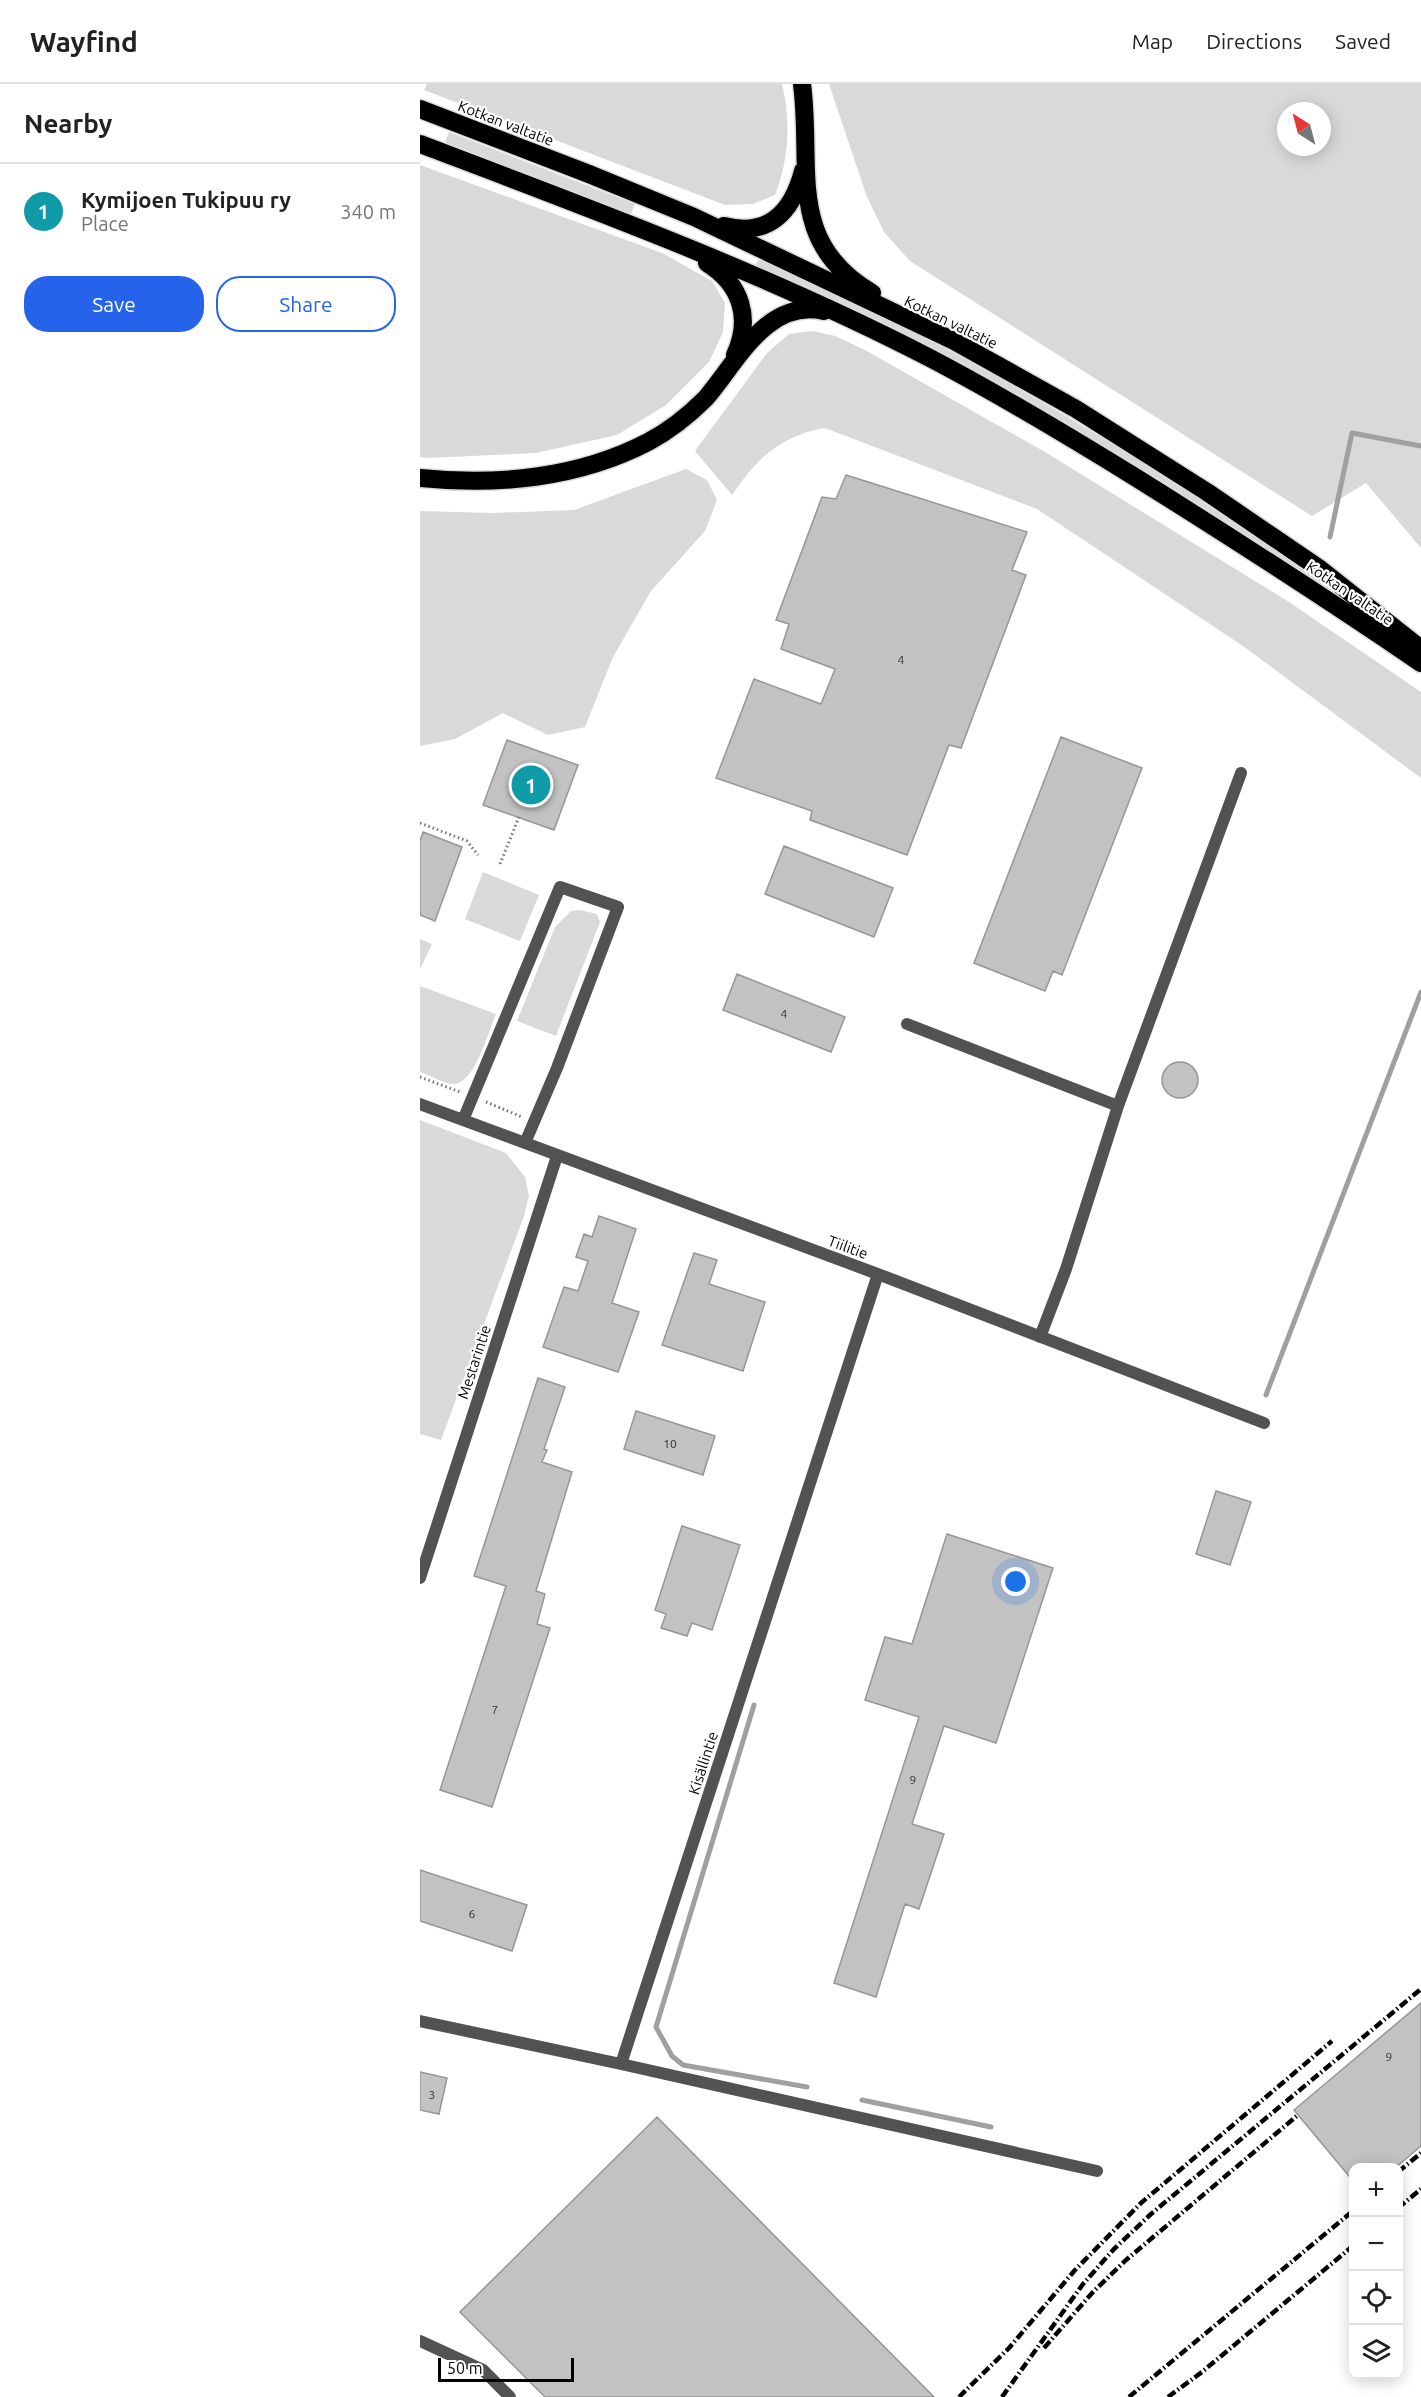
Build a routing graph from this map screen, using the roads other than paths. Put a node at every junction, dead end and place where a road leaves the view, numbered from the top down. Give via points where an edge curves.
1 (802, 84) edge
2 (420, 109) edge
3 (420, 144) edge
4 (807, 152) junction
5 (694, 217) junction
6 (672, 243) junction
7 (870, 328) junction
8 (954, 341) junction
9 (723, 377) junction
10 (420, 478) edge
11 (1421, 649) edge
12 (1421, 663) edge
13 (1241, 773) dead end
14 (907, 1024) dead end
15 (420, 1104) edge
16 (1118, 1107) junction
17 (463, 1120) junction
18 (525, 1143) junction
19 (557, 1156) junction
20 (878, 1274) junction
21 (1040, 1338) junction
22 (1264, 1423) dead end
23 (420, 1578) edge
24 (420, 2020) edge
25 (621, 2064) junction
26 (1097, 2171) dead end
27 (420, 2341) edge
28 (510, 2397) edge

1 - 4 highway
2 - 5 highway, Kotkan valtatie
3 - 6 highway, Kotkan valtatie
4 - 5 highway via 797,190 782,214 771,222 737,229
4 - 8 highway via 812,220 835,264 859,285
5 - 8 highway, Kotkan valtatie
6 - 7 highway, Kotkan valtatie
6 - 9 highway via 722,273 742,304 741,338
7 - 9 highway via 810,309 787,313 765,326
7 - 12 highway, Kotkan valtatie via 1048,423 1223,532
8 - 11 highway, Kotkan valtatie via 1076,409 1216,498 1320,569
9 - 10 highway via 674,425 618,456 527,478
13 - 16 street
14 - 16 street
15 - 17 street, Tiilitie
16 - 21 street
17 - 18 street, Tiilitie
17 - 18 street via 560,887 618,907
18 - 19 street, Tiilitie
19 - 20 street, Tiilitie
19 - 23 street, Mestarintie
20 - 21 street, Tiilitie
20 - 25 street, Kisällintie
21 - 22 street, Tiilitie
24 - 25 street
25 - 26 street
27 - 28 street via 483,2370

